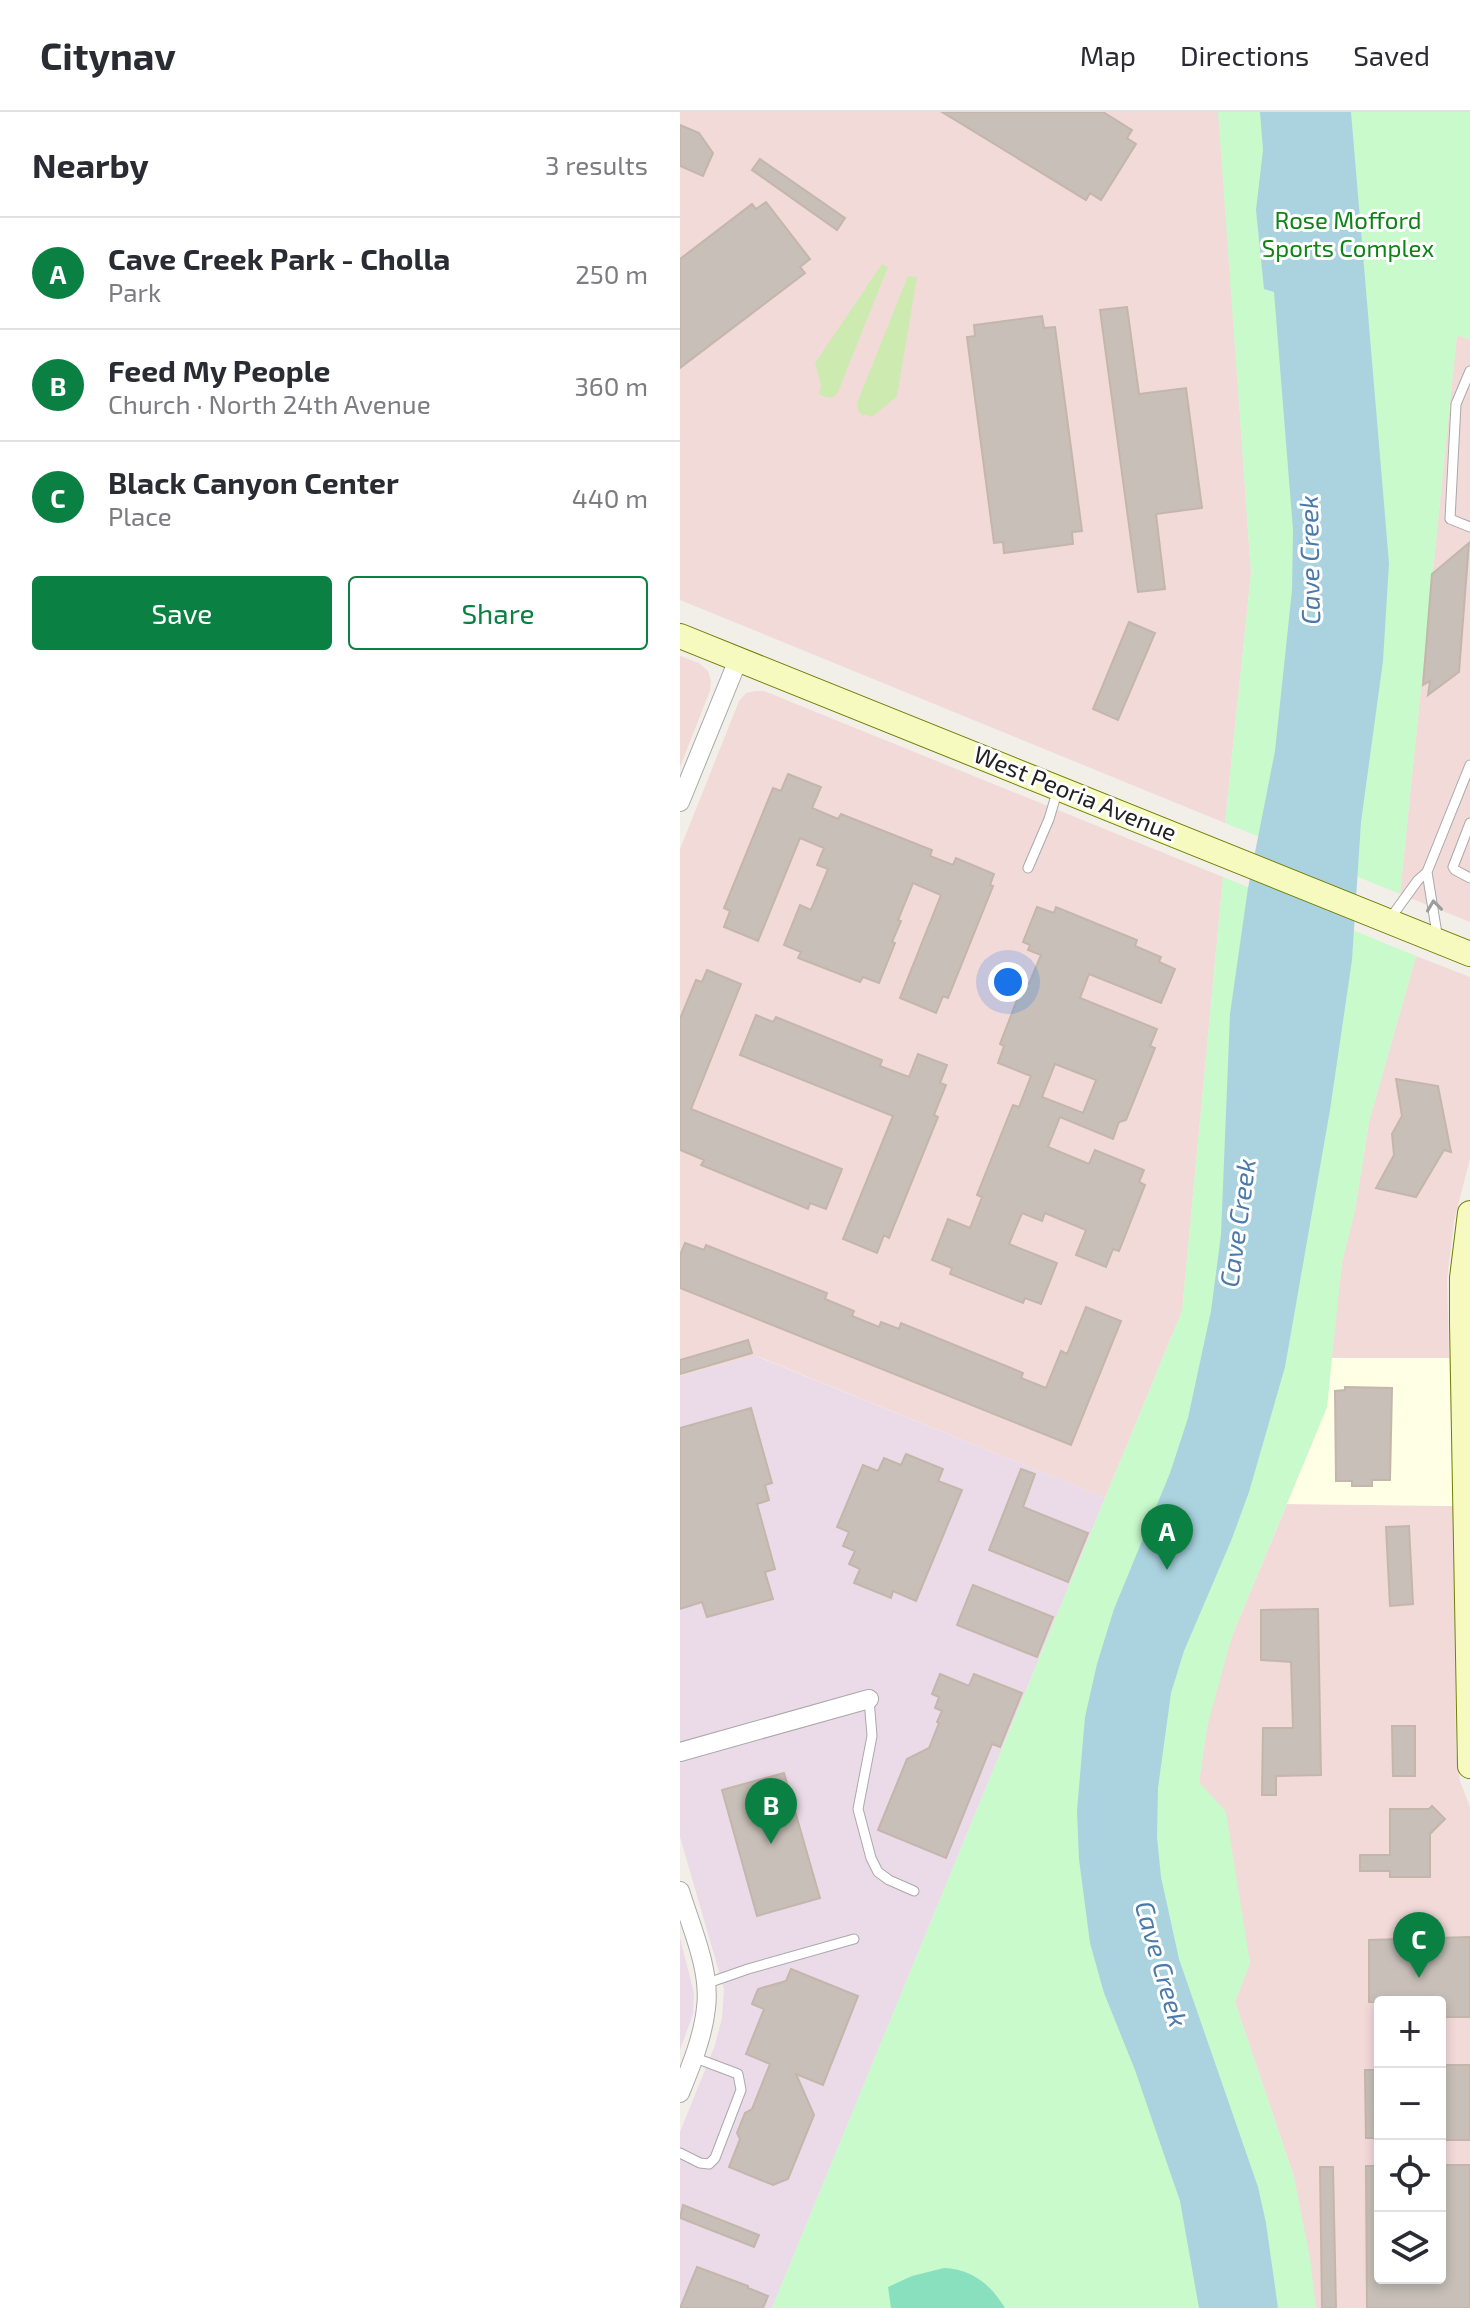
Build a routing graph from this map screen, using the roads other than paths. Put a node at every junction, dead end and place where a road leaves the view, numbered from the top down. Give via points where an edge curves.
1 (1470, 371) edge
2 (1470, 527) edge
3 (680, 636) edge
4 (738, 660) junction
5 (1470, 765) edge
6 (1058, 787) junction
7 (680, 802) edge
8 (1449, 818) junction
9 (1470, 825) edge
10 (1028, 868) dead end
11 (1427, 872) junction
12 (1470, 878) edge
13 (1378, 916) junction
14 (1438, 941) junction
15 (1470, 954) edge
16 (1470, 1213) edge
17 (869, 1699) joint
18 (680, 1752) edge
19 (1470, 1766) edge
20 (680, 1891) edge
21 (914, 1891) dead end
22 (854, 1939) dead end
23 (705, 1984) junction
24 (693, 2057) junction
25 (680, 2093) edge
26 (680, 2153) edge

1 - 2 lane via 1456,404 1450,519
3 - 4 main road, West Peoria Avenue
4 - 6 main road, West Peoria Avenue
4 - 7 street
5 - 8 lane
6 - 10 lane
6 - 13 main road, West Peoria Avenue
8 - 9 lane
8 - 11 lane
9 - 12 lane via 1453,867
11 - 13 lane
14 -> 11 lane
13 - 14 main road, West Peoria Avenue
14 - 15 main road, West Peoria Avenue
16 - 19 main road via 1462,1278
17 - 18 street
17 - 21 lane via 872,1736 860,1817 878,1872
20 - 23 street
22 - 23 lane
23 - 24 street via 707,2006
24 - 25 street
24 - 26 lane via 738,2074 741,2090 715,2158 700,2163

